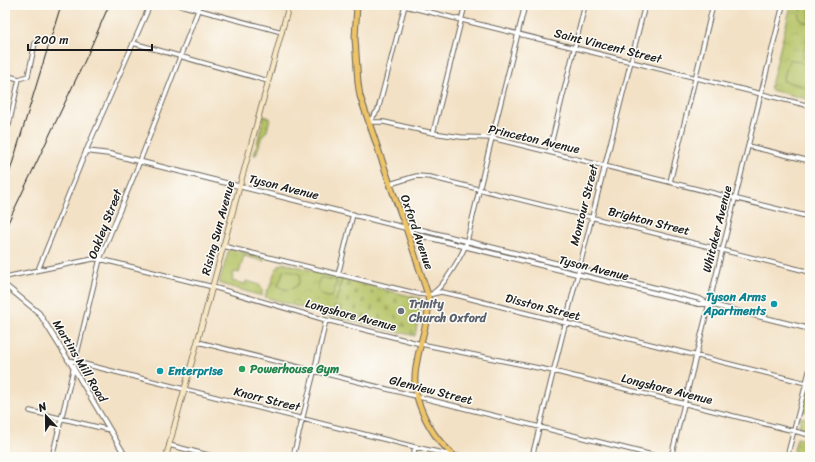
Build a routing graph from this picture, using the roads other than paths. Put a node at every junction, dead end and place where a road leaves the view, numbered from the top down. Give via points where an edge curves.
1 (150, 5) edge
2 (180, 5) edge
3 (200, 5) edge
4 (289, 5) edge
5 (357, 5) edge
6 (403, 5) edge
7 (465, 5) edge
8 (525, 5) edge
9 (585, 5) edge
10 (645, 5) edge
11 (713, 5) edge
12 (783, 5) edge
13 (198, 10) junction
14 (462, 20) junction
15 (282, 32) junction
16 (518, 34) junction
17 (35, 43) dead end
18 (133, 44) junction
19 (574, 48) junction
20 (180, 56) junction
21 (630, 62) junction
22 (5, 75) edge
23 (695, 78) junction
24 (19, 79) junction
25 (268, 81) junction
26 (761, 94) junction
27 (810, 106) edge
28 (369, 122) junction
29 (9, 124) dead end
30 (7, 130) dead end
31 (434, 133) junction
32 (492, 138) junction
33 (5, 139) edge
34 (748, 146) junction
35 (86, 151) junction
36 (549, 152) junction
37 (140, 161) junction
38 (810, 161) edge
39 (604, 166) junction
40 (670, 182) junction
41 (390, 184) junction
42 (239, 186) junction
43 (480, 189) junction
44 (735, 198) junction
45 (353, 214) junction
46 (810, 217) edge
47 (591, 218) junction
48 (406, 228) junction
49 (467, 241) junction
50 (223, 246) junction
51 (466, 247) junction
52 (722, 250) junction
53 (523, 255) junction
54 (100, 259) junction
55 (522, 260) junction
56 (579, 269) junction
57 (38, 270) junction
58 (810, 272) edge
59 (338, 275) junction
60 (577, 275) junction
61 (5, 276) edge
62 (5, 285) edge
63 (643, 285) junction
64 (213, 287) junction
65 (642, 290) junction
66 (428, 295) junction
67 (709, 304) junction
68 (326, 320) junction
69 (565, 323) junction
70 (810, 329) edge
71 (198, 342) junction
72 (421, 344) junction
73 (696, 355) junction
74 (68, 360) junction
75 (75, 362) junction
76 (810, 368) edge
77 (74, 369) junction
78 (553, 371) junction
79 (314, 372) junction
80 (808, 383) edge
81 (184, 389) junction
82 (417, 397) junction
83 (684, 404) junction
84 (30, 411) dead end
85 (302, 418) junction
86 (62, 419) junction
87 (539, 428) junction
88 (110, 430) junction
89 (794, 431) junction
90 (810, 435) edge
91 (169, 445) junction
92 (415, 447) junction
93 (5, 455) edge
94 (454, 456) edge
95 (13, 457) edge
96 (52, 457) edge
97 (126, 457) edge
98 (166, 457) edge
99 (216, 457) edge
100 (293, 457) edge
101 (413, 457) edge
102 (461, 457) edge
103 (532, 457) edge
104 (660, 457) edge
105 (671, 457) edge
106 (787, 457) edge

1 - 18 street
2 - 13 street
3 - 13 street, Oakley Street
4 - 15 main road, Rising Sun Avenue
5 - 28 main road, Oxford Avenue via 355,38 358,89
6 - 14 street, Saint Vincent Street
6 - 28 street via 378,110
7 - 14 street
8 - 16 street
9 - 19 street
10 - 21 street, Montour Street
11 - 23 street
12 - 26 street, Whitaker Avenue
13 - 15 street
13 - 20 street, Oakley Street
14 - 16 street, Saint Vincent Street
14 - 31 street
15 - 25 main road, Rising Sun Avenue
16 - 19 street, Saint Vincent Street
16 - 32 street
17 - 24 street via 28,76
18 - 20 street
18 - 35 street
19 - 21 street, Saint Vincent Street
19 - 36 street
20 - 25 street
20 - 37 street, Oakley Street
21 - 23 street, Saint Vincent Street
21 - 39 street, Montour Street
22 - 24 street
23 - 26 street, Saint Vincent Street
23 - 40 street
24 - 29 street
25 - 42 main road, Rising Sun Avenue
26 - 27 street, Saint Vincent Street
26 - 34 street, Whitaker Avenue
28 - 31 street, Princeton Avenue via 384,122
28 - 41 main road, Oxford Avenue
30 - 33 street
31 - 32 street, Princeton Avenue
32 - 36 street, Princeton Avenue
32 - 43 street
34 - 38 street
34 - 44 street, Whitaker Avenue
35 - 37 street, Tyson Avenue
35 - 57 street
36 - 39 street, Princeton Avenue
37 - 42 street, Tyson Avenue
37 - 54 street, Oakley Street
39 - 40 street, Princeton Avenue
39 - 47 street, Montour Street
40 - 44 street, Princeton Avenue
41 - 43 street, Brighton Street via 417,176
41 - 48 main road, Oxford Avenue
42 - 45 street, Tyson Avenue
42 - 50 main road, Rising Sun Avenue
43 - 47 street, Brighton Street
43 - 49 street
44 - 46 street, Princeton Avenue
44 - 52 street, Whitaker Avenue
45 - 48 street, Tyson Avenue
45 - 59 street
47 - 52 street, Brighton Street
47 - 56 street, Montour Street
48 - 49 street, Tyson Avenue
48 - 51 street, Tyson Avenue via 414,234
48 - 66 main road, Oxford Avenue
49 - 51 street
49 - 53 street, Tyson Avenue
50 - 59 street, Disston Street
50 - 64 main road, Rising Sun Avenue
51 - 55 street, Tyson Avenue
51 - 66 street via 440,287
52 - 58 street, Brighton Street
52 - 67 street, Whitaker Avenue
53 - 55 street
53 - 56 street, Tyson Avenue
54 - 57 street, Longshore Avenue
54 - 64 street, Longshore Avenue
54 - 75 street, Oakley Street
55 - 60 street, Tyson Avenue
56 - 60 street, Montour Street
56 - 63 street, Tyson Avenue
57 - 61 street, Longshore Avenue
59 - 66 street, Disston Street
60 - 65 street, Tyson Avenue
60 - 69 street, Montour Street
62 - 74 street, Martins Mill Road via 39,313
63 - 65 street
63 - 67 street, Tyson Avenue via 700,299
64 - 68 street, Longshore Avenue
64 - 71 main road, Rising Sun Avenue
65 - 67 street, Tyson Avenue via 699,304
66 - 69 street, Disston Street via 441,292
66 - 72 main road, Oxford Avenue via 429,305
67 - 70 street, Tyson Avenue
67 - 73 street, Whitaker Avenue
68 - 72 street, Longshore Avenue
68 - 79 street
69 - 73 street, Disston Street
69 - 78 street, Montour Street
71 - 79 street, Glenview Street
71 - 81 main road, Rising Sun Avenue
72 - 78 street, Longshore Avenue
72 - 82 main road, Oxford Avenue via 415,383
73 - 80 street, Disston Street
73 - 83 street, Whitaker Avenue
74 - 75 street, Knorr Street
74 - 77 street, Martins Mill Road
75 - 77 street, Oakley Street
75 - 81 street, Knorr Street
76 - 80 street
77 - 86 street, Oakley Street
77 - 88 street, Martins Mill Road
78 - 83 street, Longshore Avenue
78 - 87 street, Montour Street
79 - 82 street, Glenview Street
79 - 85 street
80 - 89 street
81 - 85 street, Knorr Street
81 - 91 main road, Rising Sun Avenue
82 - 87 street, Glenview Street
82 - 94 main road, Oxford Avenue via 432,431
83 - 89 street, Longshore Avenue
83 - 105 street, Whitaker Avenue
84 - 86 street
85 - 92 street, Knorr Street
85 - 100 street
86 - 88 street
86 - 96 street, Oakley Street
87 - 103 street, Montour Street
87 - 104 street, Glenview Street
88 - 97 street, Martins Mill Road
89 - 90 street, Longshore Avenue
89 - 106 street
91 - 98 main road, Rising Sun Avenue
91 - 99 street
92 - 94 street, Knorr Street
92 - 101 street
93 - 95 street
94 - 102 street, Knorr Street

